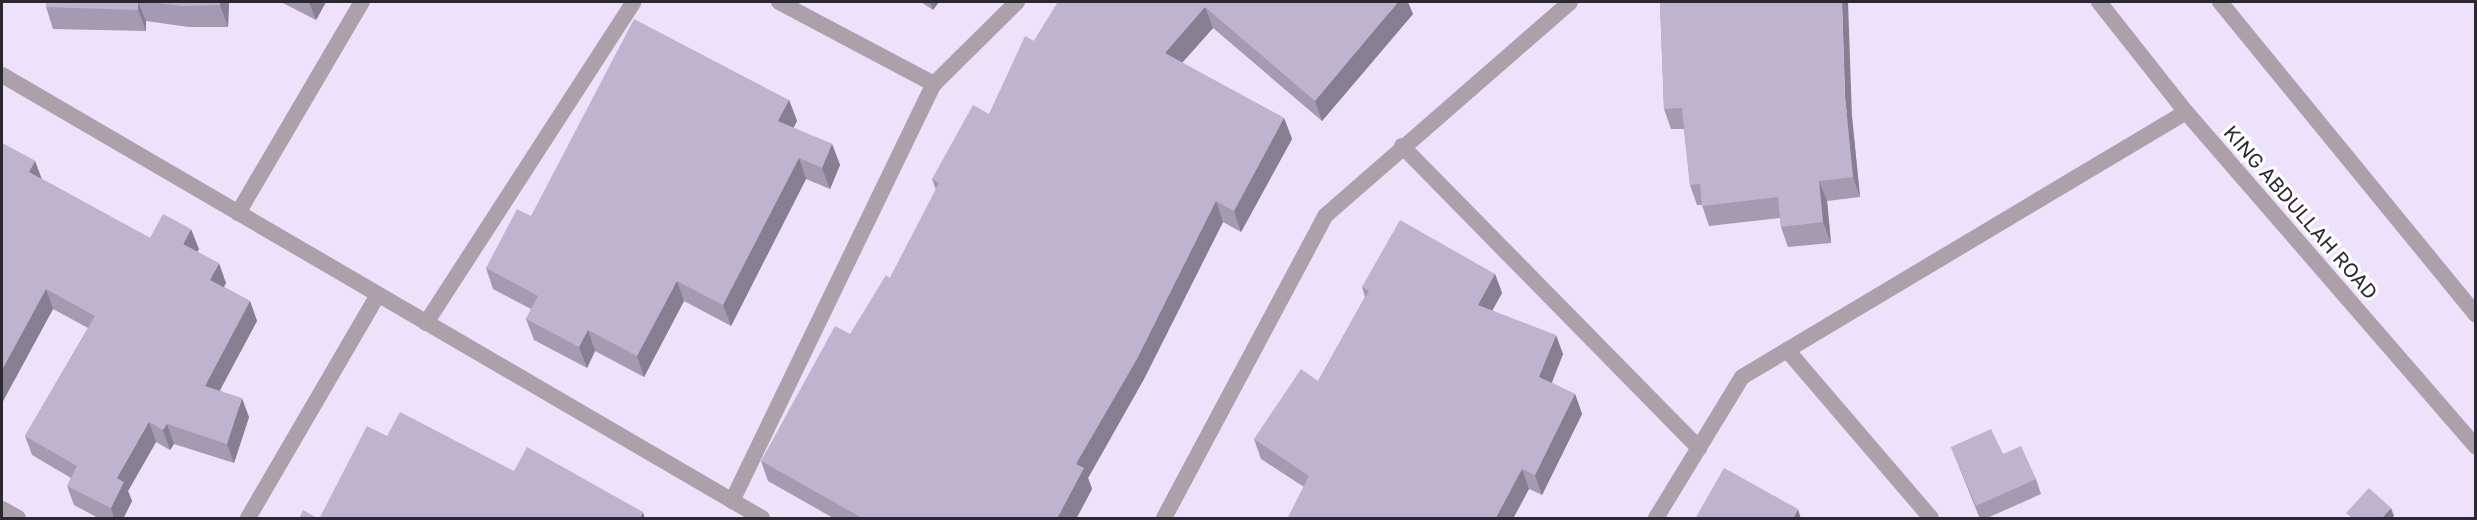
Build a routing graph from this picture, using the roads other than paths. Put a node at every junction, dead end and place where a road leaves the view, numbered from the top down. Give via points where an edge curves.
1 (362, 2) edge
2 (634, 2) edge
3 (779, 2) edge
4 (1017, 2) edge
5 (1570, 2) edge
6 (2099, 2) edge
7 (2220, 2) edge
8 (2, 75) edge
9 (934, 84) junction
10 (2186, 112) junction
11 (1402, 146) junction
12 (237, 213) junction
13 (378, 295) junction
14 (2475, 315) edge
15 (426, 322) junction
16 (1787, 350) junction
17 (2475, 447) edge
18 (1699, 448) junction
19 (732, 501) junction
20 (2, 509) edge
21 (18, 519) edge
22 (248, 519) edge
23 (762, 519) edge
24 (1164, 519) edge
25 (1656, 519) edge
26 (1931, 519) edge

1 - 12 street
2 - 15 street
3 - 9 street
4 - 9 street
5 - 11 street
6 - 10 street, KING ABDULLAH ROAD
7 - 14 street
8 - 12 street
9 - 19 street
10 - 16 street
10 - 17 street, KING ABDULLAH ROAD
11 - 18 street
11 - 24 street via 1324,216
12 - 13 street
13 - 15 street
13 - 22 street
15 - 19 street
16 - 18 street via 1742,376
16 - 26 street
18 - 25 street
19 - 23 street
20 - 21 street

